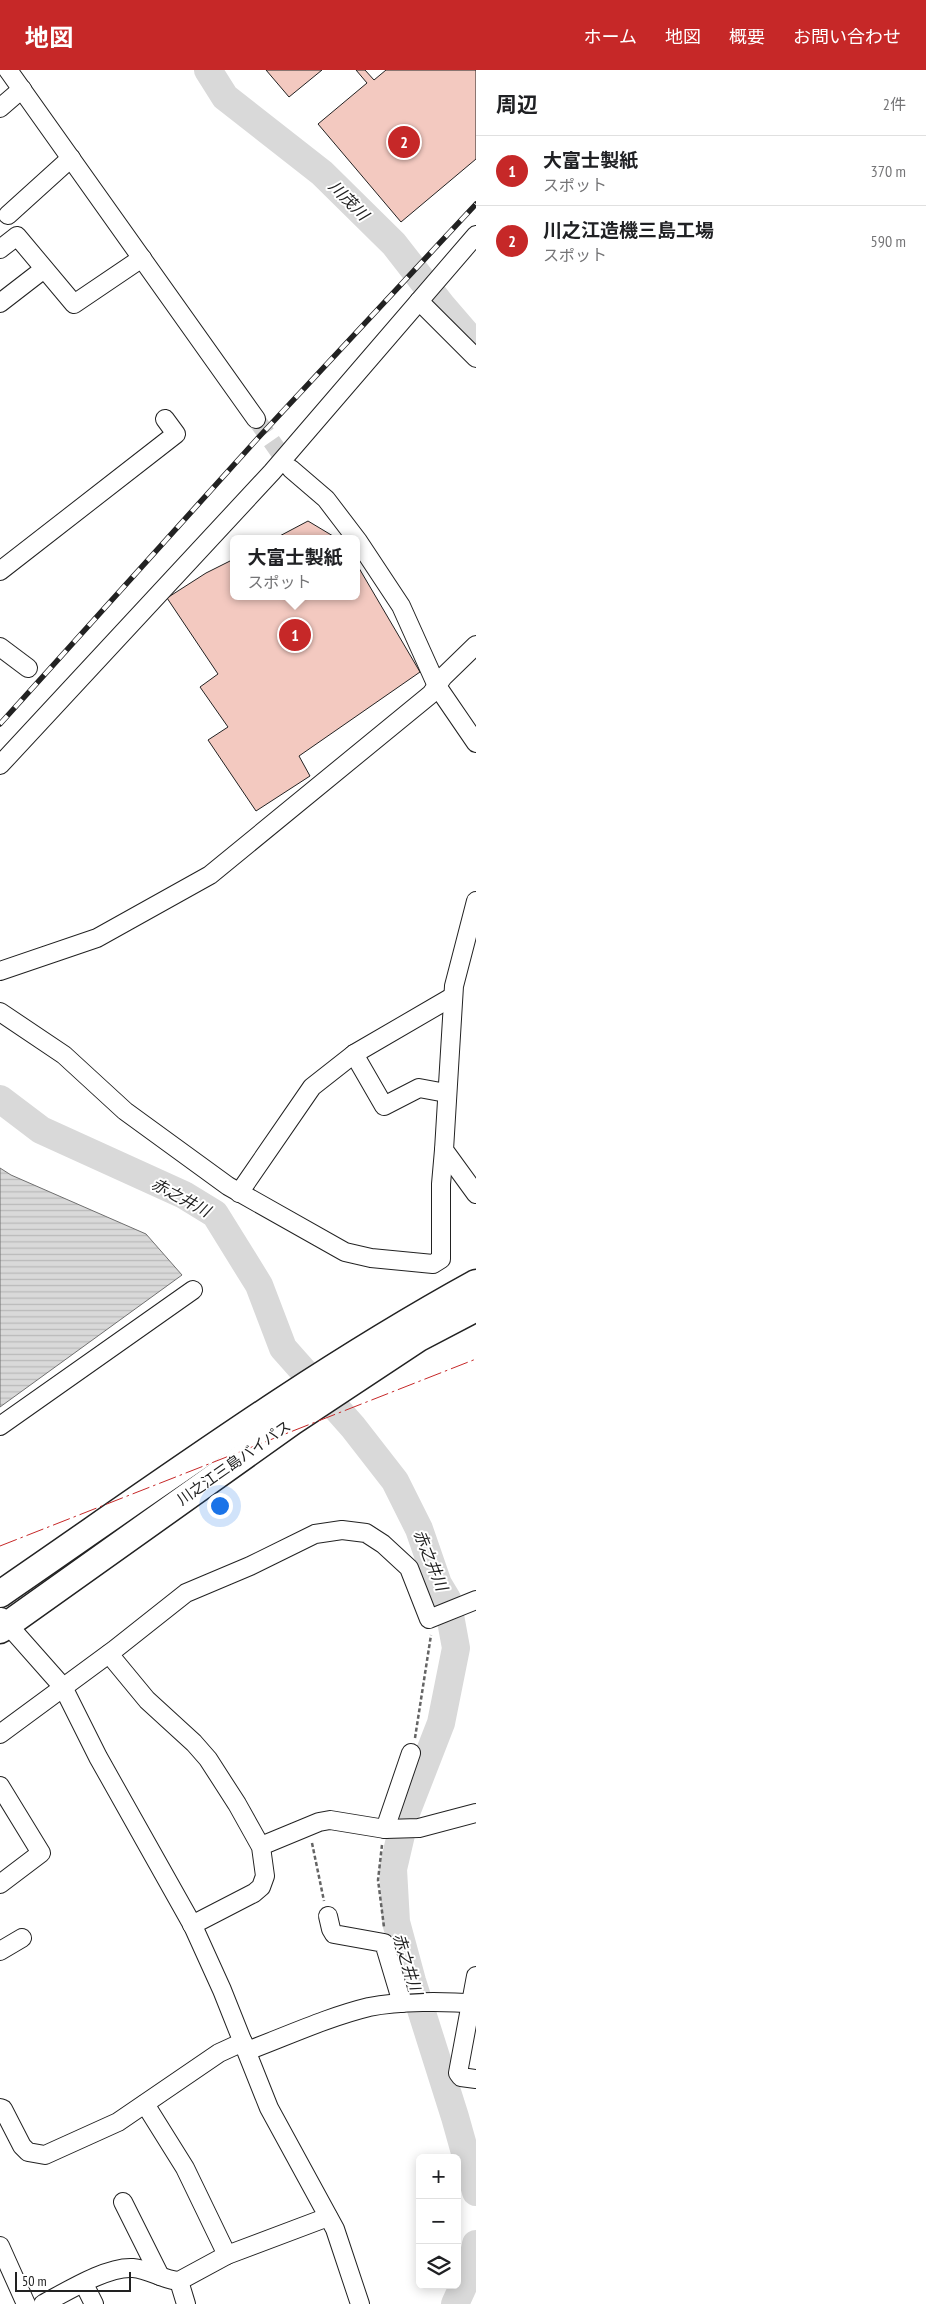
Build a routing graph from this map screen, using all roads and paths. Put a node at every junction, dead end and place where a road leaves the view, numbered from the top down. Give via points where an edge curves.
1 (8, 70) edge
2 (22, 89) junction
3 (0, 108) edge
4 (71, 158) junction
5 (8, 215) dead end
6 (476, 235) edge
7 (0, 249) edge
8 (142, 258) junction
9 (44, 268) junction
10 (421, 299) junction
11 (0, 303) edge
12 (476, 358) edge
13 (165, 419) dead end
14 (256, 420) tunnel mouth
15 (291, 469) tunnel mouth
16 (353, 535) edge
17 (360, 544) edge
18 (0, 571) edge
19 (476, 645) edge
20 (0, 647) edge
21 (28, 668) dead end
22 (437, 686) junction
23 (476, 743) edge
24 (0, 765) edge
25 (476, 901) edge
26 (0, 972) edge
27 (452, 997) junction
28 (0, 1012) edge
29 (354, 1054) junction
30 (446, 1093) junction
31 (444, 1150) junction
32 (239, 1192) junction
33 (476, 1194) edge
34 (476, 1282) edge
35 (192, 1290) dead end
36 (476, 1308) edge
37 (333, 1381) junction
38 (283, 1415) junction
39 (0, 1426) edge
40 (0, 1594) edge
41 (476, 1600) edge
42 (433, 1617) junction
43 (3, 1624) edge
44 (109, 1654) junction
45 (63, 1687) junction
46 (0, 1734) edge
47 (411, 1753) joint
48 (0, 1786) edge
49 (476, 1813) edge
50 (306, 1827) junction
51 (385, 1829) junction
52 (261, 1846) junction
53 (2, 1876) edge
54 (328, 1916) joint
55 (192, 1925) junction
56 (22, 1938) dead end
57 (386, 1945) junction
58 (0, 1951) edge
59 (476, 1976) edge
60 (402, 2003) junction
61 (473, 2004) edge
62 (245, 2046) junction
63 (476, 2079) edge
64 (145, 2104) junction
65 (0, 2108) edge
66 (123, 2202) dead end
67 (328, 2217) junction
68 (0, 2246) edge
69 (227, 2255) junction
70 (160, 2276) junction
71 (178, 2282) junction
72 (84, 2284) junction
73 (26, 2304) edge
74 (43, 2304) edge
75 (94, 2304) edge
76 (186, 2304) edge
77 (360, 2304) edge

1 - 2 street
2 - 3 street
2 - 4 street
4 - 5 street
4 - 8 street
6 - 10 street
7 - 9 street via 17,236
8 - 9 street via 74,304
8 - 14 street
9 - 11 street
10 - 12 street
10 - 24 street via 272,472
13 - 18 street via 176,434
15 - 16 street via 326,499
17 - 22 street via 401,606
19 - 22 street via 442,677
20 - 21 street
22 - 23 street
22 - 26 street via 210,875 97,938
25 - 27 street
27 - 29 street
27 - 30 street
28 - 32 street via 64,1055 125,1110
29 - 30 street via 384,1106 419,1088
29 - 32 street via 312,1086
30 - 31 street
31 - 32 street via 442,1260 433,1264 345,1252
31 - 33 street
34 - 37 highway, 川之江三島バイパス via 404,1322
35 - 39 street
36 - 37 highway, 川之江三島バイパス
37 - 38 highway, 川之江三島バイパス
38 - 40 highway, 川之江三島バイパス
38 - 43 highway, 川之江三島バイパス
41 - 42 street
42 - 44 street via 409,1568 366,1533 342,1530 315,1534 186,1593
42 - 47 path
43 - 45 street
44 - 45 street
44 - 52 street via 147,1700 208,1759
45 - 46 street
45 - 55 street via 98,1757
47 - 51 street
48 - 53 street via 31,1821 41,1853
49 - 51 street via 412,1828
50 - 51 street via 330,1820
50 - 52 street
50 - 54 path
51 - 57 path via 378,1880
52 - 55 street via 265,1876 261,1887
54 - 57 street via 334,1934
55 - 62 street
56 - 58 street
57 - 60 street
59 - 61 street
60 - 61 street
60 - 62 street via 346,2013
61 - 63 street via 458,2072 462,2077
62 - 64 street via 219,2053
62 - 67 street via 269,2108
64 - 65 street via 118,2122 45,2155 28,2152 22,2146
64 - 69 street via 185,2168
66 - 70 street
67 - 69 street
67 - 77 street via 343,2250
68 - 73 street
69 - 71 street
70 - 71 street
70 - 72 street via 126,2268
71 - 76 street
72 - 74 street
72 - 75 street

